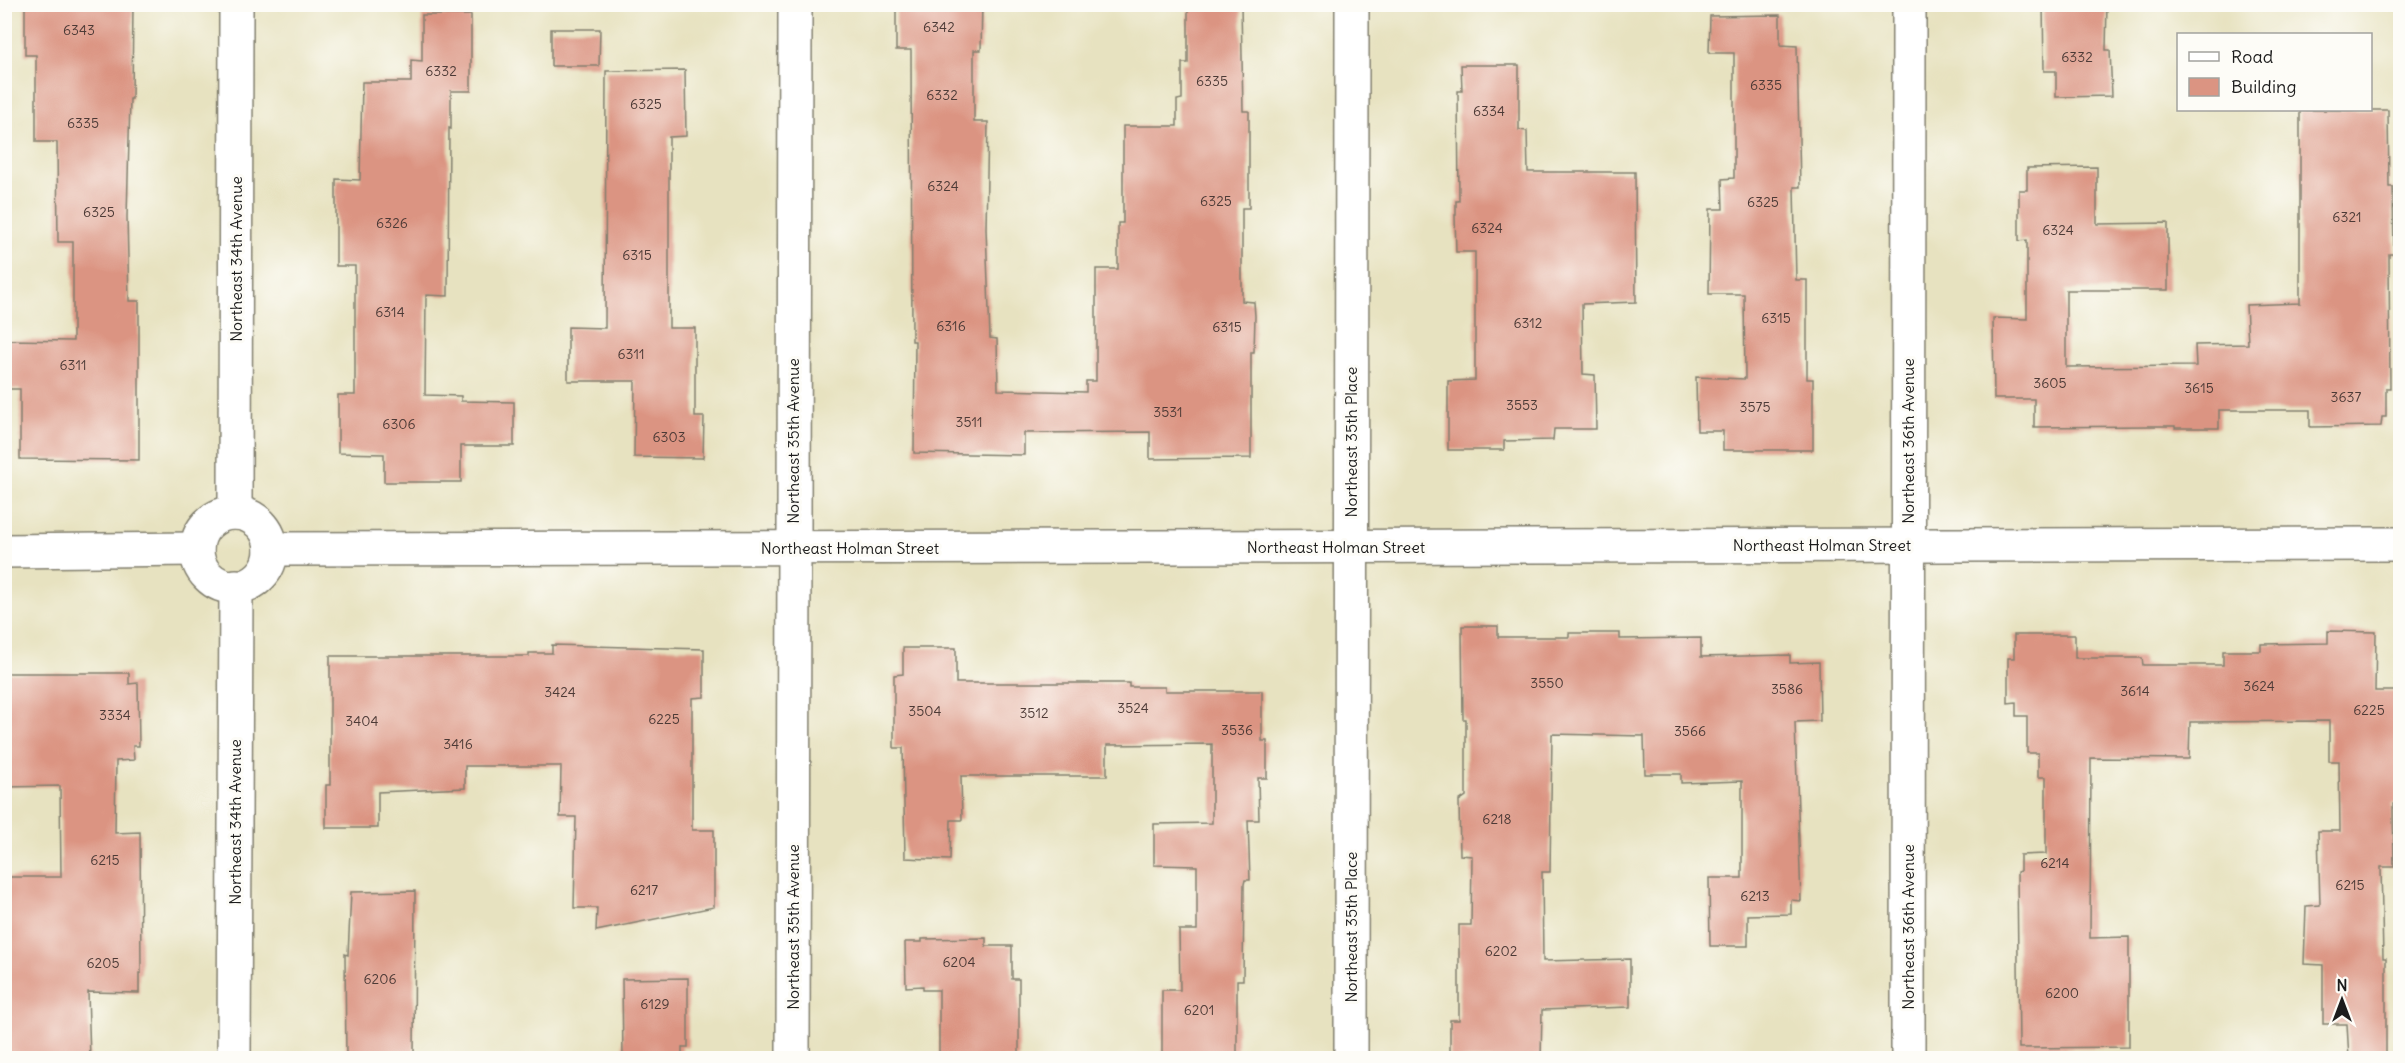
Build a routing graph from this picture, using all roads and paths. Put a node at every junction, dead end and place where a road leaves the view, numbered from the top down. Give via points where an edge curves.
1 (236, 4) edge
2 (795, 4) edge
3 (1352, 4) edge
4 (1909, 4) edge
5 (235, 513) junction
6 (2400, 544) edge
7 (1908, 545) junction
8 (1350, 547) junction
9 (793, 548) junction
10 (197, 549) junction
11 (271, 549) junction
12 (4, 551) edge
13 (236, 586) junction
14 (234, 1059) edge
15 (793, 1059) edge
16 (1351, 1059) edge
17 (1908, 1059) edge

1 - 5 street, Northeast 34th Avenue
2 - 9 street, Northeast 35th Avenue
3 - 8 street, Northeast 35th Place
4 - 7 street, Northeast 36th Avenue
5 - 10 street via 210,522 201,533
5 - 11 street via 249,516 264,527
6 - 7 street, Northeast Holman Street
7 - 8 street, Northeast Holman Street
7 - 17 street, Northeast 36th Avenue
8 - 9 street, Northeast Holman Street
8 - 16 street, Northeast 35th Place
9 - 11 street, Northeast Holman Street
9 - 15 street, Northeast 35th Avenue
10 - 12 street
10 - 13 street via 207,576 215,582
11 - 13 street via 262,575
13 - 14 street, Northeast 34th Avenue

